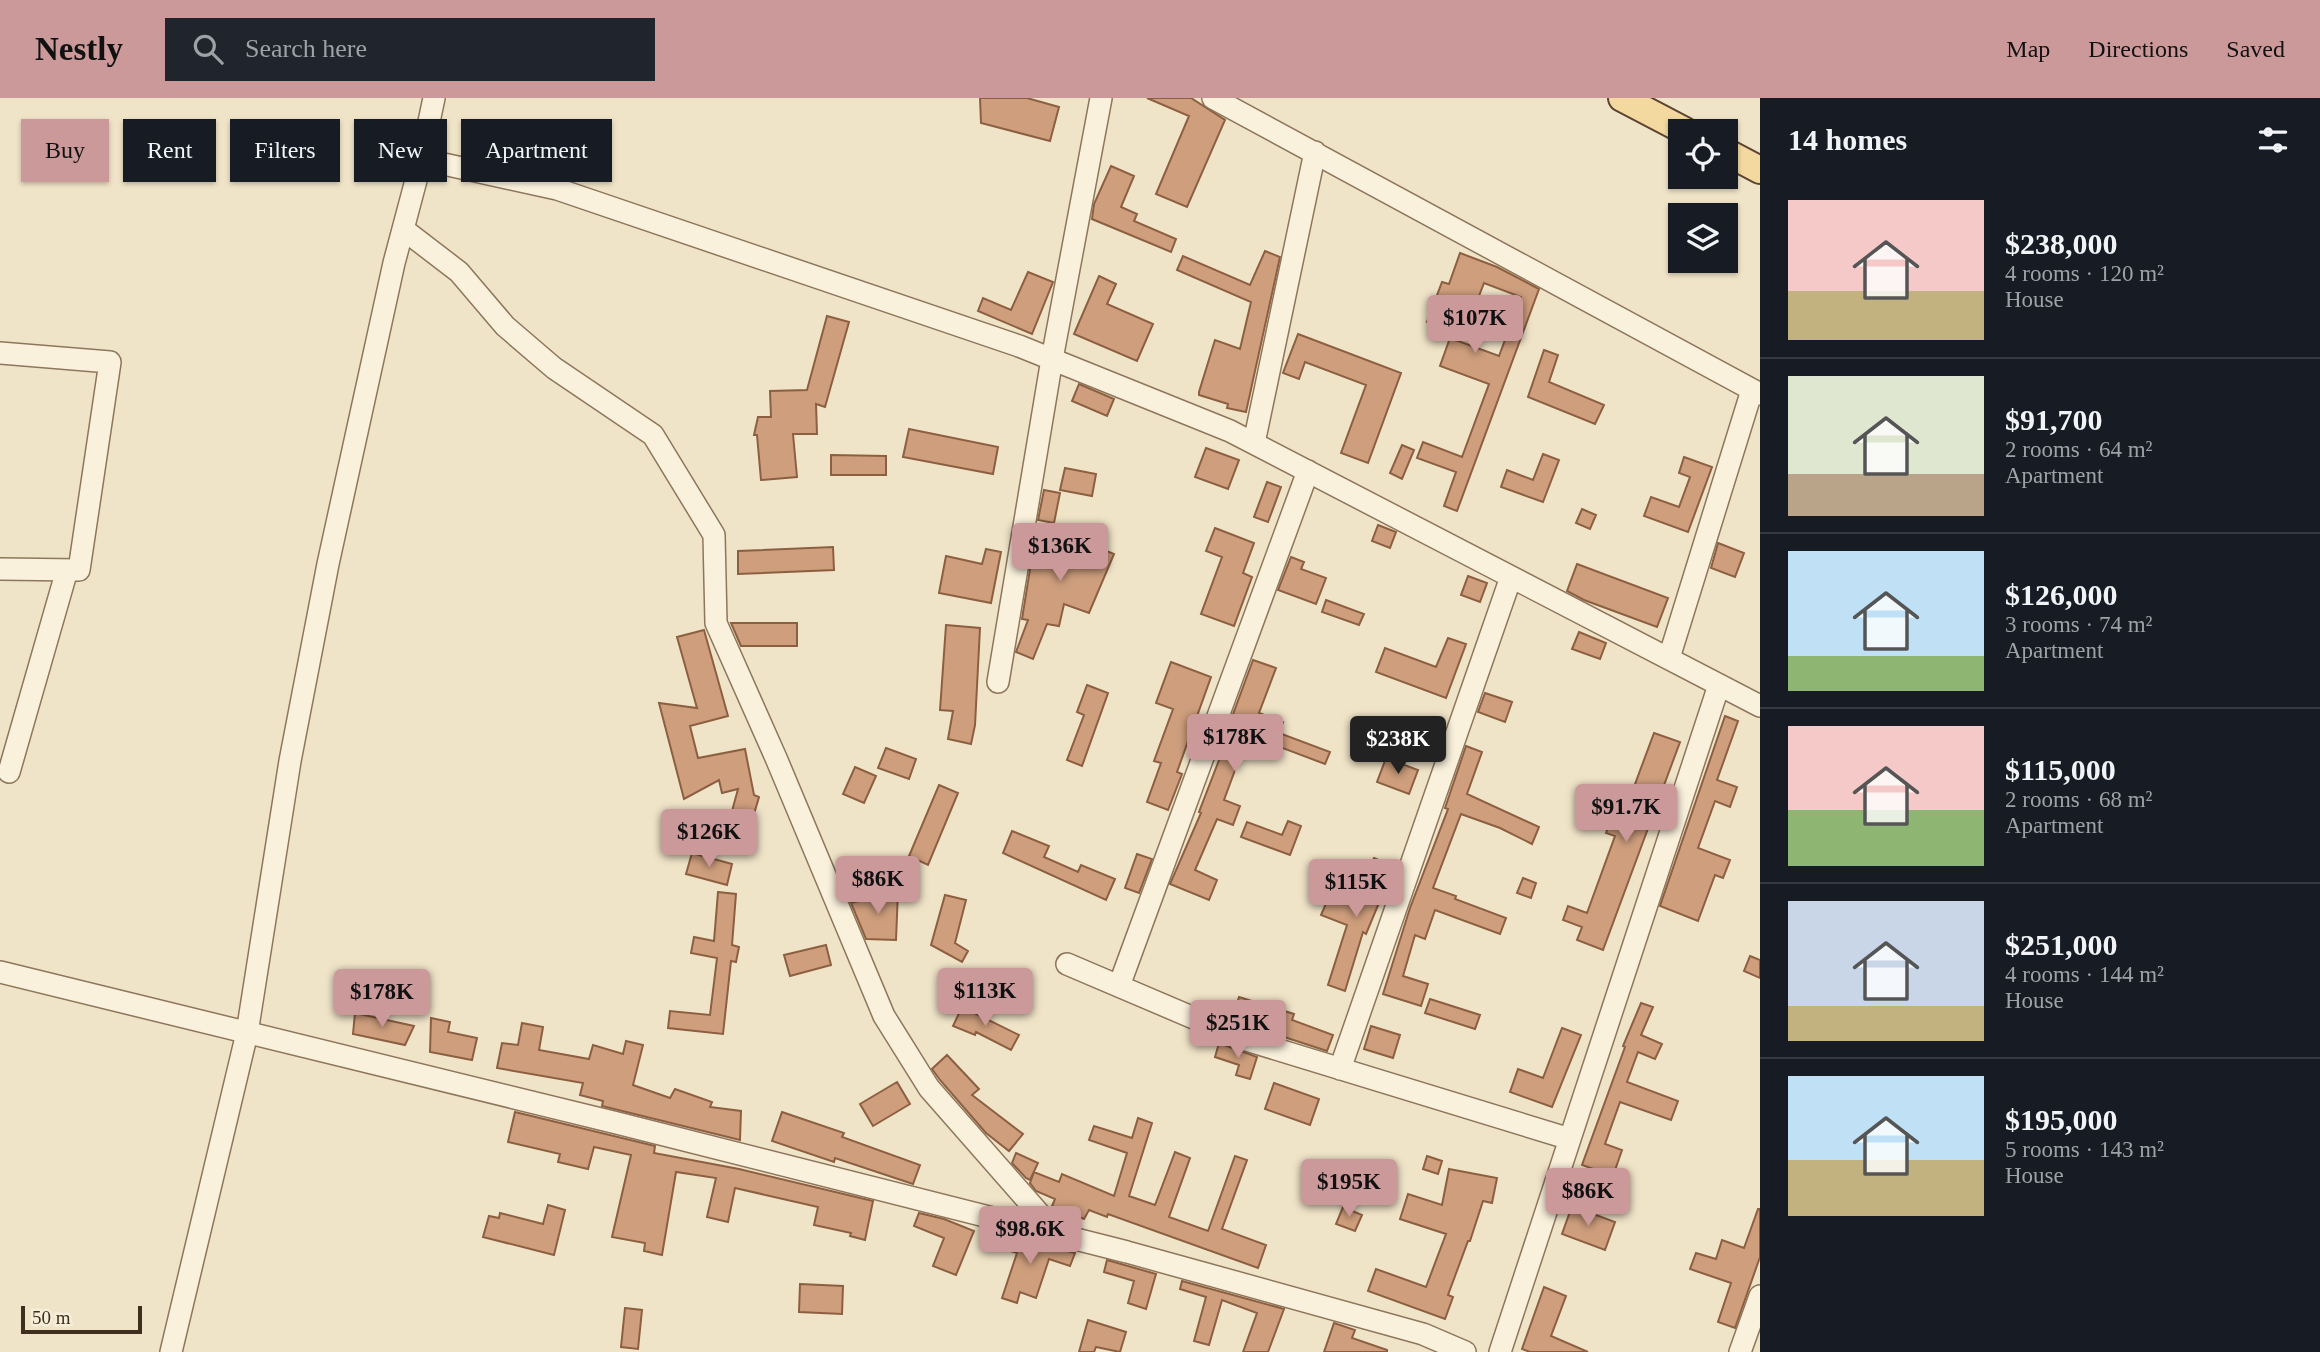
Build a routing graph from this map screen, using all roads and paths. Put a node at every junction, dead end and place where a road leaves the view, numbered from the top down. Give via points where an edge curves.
1 (434, 98) edge
2 (1101, 98) edge
3 (1213, 98) edge
4 (1622, 98) edge
5 (430, 119) edge
6 (1668, 122) edge
7 (1314, 152) junction
8 (1738, 158) edge
9 (447, 165) edge
10 (1760, 170) edge
11 (415, 182) edge
12 (403, 229) junction
13 (0, 353) edge
14 (1052, 359) junction
15 (1756, 392) edge
16 (1254, 443) junction
17 (1308, 471) junction
18 (0, 569) edge
19 (66, 570) junction
20 (1511, 577) junction
21 (1669, 658) junction
22 (998, 682) dead end
23 (1719, 685) junction
24 (1760, 706) edge
25 (9, 772) dead end
26 (1067, 964) dead end
27 (0, 972) edge
28 (1119, 986) junction
29 (247, 1032) junction
30 (1340, 1069) junction
31 (1570, 1139) junction
32 (1057, 1234) junction
33 (1760, 1296) edge
34 (172, 1352) edge
35 (1465, 1352) edge
36 (1500, 1352) edge
37 (1740, 1352) edge

1 - 5 street
2 - 14 street
3 - 7 street
4 - 6 main road
7 - 15 street
7 - 16 street
8 - 10 main road
9 - 14 street via 557,189
11 - 12 street
12 - 29 street via 325,578 290,761
12 - 32 street via 459,272 505,326 554,368 653,435 714,535 716,623 884,1016 929,1088
13 - 19 street via 110,362 79,570
14 - 16 street
14 - 22 street
15 - 21 street
16 - 17 street
17 - 20 street
17 - 28 street
18 - 19 street
19 - 25 street
20 - 21 street
20 - 30 street
21 - 23 street
23 - 24 street
23 - 31 street
26 - 28 street
27 - 29 street
28 - 30 street via 1243,1039
29 - 32 street
29 - 34 street
30 - 31 street
31 - 36 street
32 - 35 street via 1423,1334
33 - 37 street

